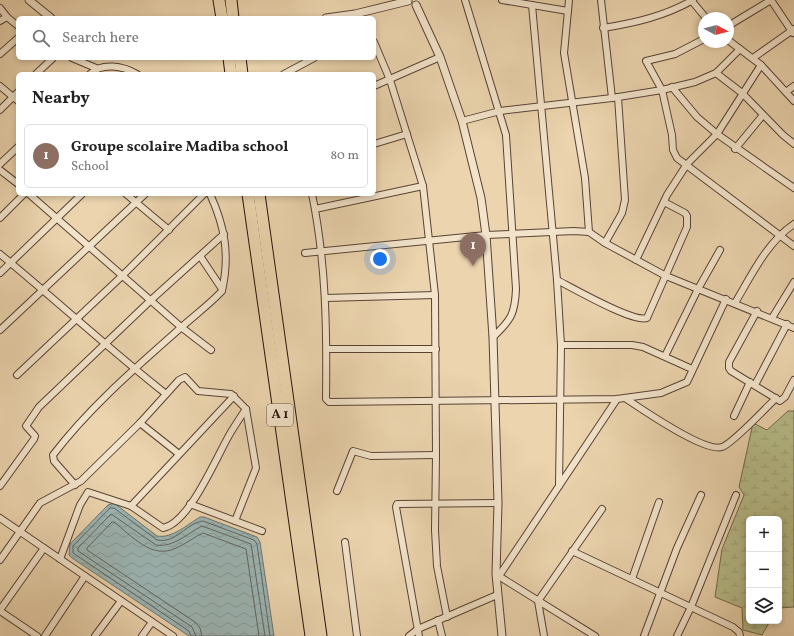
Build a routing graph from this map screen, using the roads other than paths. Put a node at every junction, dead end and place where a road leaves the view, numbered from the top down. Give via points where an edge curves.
1 (29, 0) edge
2 (219, 0) edge
3 (230, 0) edge
4 (408, 0) edge
5 (465, 0) edge
6 (502, 0) edge
7 (569, 0) edge
8 (601, 0) edge
9 (692, 0) edge
10 (771, 0) edge
11 (419, 2) edge
12 (532, 5) junction
13 (0, 8) edge
14 (568, 11) junction
15 (701, 12) edge
16 (6, 16) junction
17 (49, 16) edge
18 (222, 16) edge
19 (234, 16) edge
20 (340, 16) edge
21 (0, 21) edge
22 (734, 22) edge
23 (16, 24) edge
24 (603, 28) junction
25 (793, 32) edge
26 (16, 40) edge
27 (698, 42) edge
28 (734, 44) edge
29 (376, 47) edge
30 (740, 49) junction
31 (0, 54) edge
32 (440, 57) junction
33 (753, 58) junction
34 (51, 60) edge
35 (77, 60) edge
36 (229, 60) edge
37 (240, 60) edge
38 (310, 60) edge
39 (761, 65) junction
40 (96, 68) junction
41 (38, 72) edge
42 (92, 72) edge
43 (133, 72) edge
44 (231, 72) edge
45 (242, 72) edge
46 (288, 72) edge
47 (716, 73) junction
48 (390, 80) junction
49 (376, 85) edge
50 (0, 86) edge
51 (794, 86) edge
52 (672, 87) junction
53 (662, 90) junction
54 (786, 92) junction
55 (742, 93) junction
56 (16, 94) edge
57 (13, 97) junction
58 (615, 97) junction
59 (16, 99) edge
60 (794, 101) edge
61 (572, 102) junction
62 (540, 105) junction
63 (0, 110) edge
64 (500, 111) junction
65 (763, 115) junction
66 (462, 121) junction
67 (408, 134) junction
68 (717, 134) junction
69 (376, 143) edge
70 (794, 144) edge
71 (735, 148) junction
72 (16, 149) edge
73 (0, 164) edge
74 (687, 164) junction
75 (0, 170) edge
76 (16, 182) edge
77 (423, 186) junction
78 (794, 188) edge
79 (22, 196) edge
80 (31, 196) edge
81 (80, 196) edge
82 (128, 196) edge
83 (143, 196) edge
84 (202, 196) edge
85 (211, 196) edge
86 (248, 196) edge
87 (259, 196) edge
88 (312, 196) edge
89 (136, 202) junction
90 (664, 202) junction
91 (315, 209) junction
92 (0, 218) edge
93 (56, 218) junction
94 (794, 224) edge
95 (169, 230) junction
96 (553, 232) junction
97 (589, 232) junction
98 (224, 234) junction
99 (512, 234) junction
100 (486, 235) junction
101 (780, 235) junction
102 (430, 242) junction
103 (605, 243) junction
104 (88, 246) junction
105 (794, 246) edge
106 (720, 250) dead end
107 (322, 252) junction
108 (305, 253) dead end
109 (0, 254) edge
110 (200, 256) junction
111 (636, 260) junction
112 (11, 263) junction
113 (0, 273) edge
114 (122, 276) junction
115 (666, 276) junction
116 (557, 280) junction
117 (794, 282) edge
118 (698, 288) junction
119 (222, 289) junction
120 (43, 291) junction
121 (434, 295) junction
122 (325, 298) junction
123 (726, 299) junction
124 (151, 300) junction
125 (735, 303) junction
126 (757, 311) junction
127 (76, 318) junction
128 (772, 318) junction
129 (792, 326) edge
130 (181, 327) junction
131 (0, 330) edge
132 (493, 337) junction
133 (106, 344) junction
134 (560, 345) junction
135 (436, 348) junction
136 (326, 349) junction
137 (211, 350) dead end
138 (665, 356) junction
139 (134, 369) junction
140 (692, 369) junction
141 (17, 374) dead end
142 (794, 380) edge
143 (752, 383) junction
144 (791, 392) edge
145 (166, 394) junction
146 (234, 396) junction
147 (625, 398) junction
148 (776, 398) junction
149 (561, 399) junction
150 (617, 399) junction
151 (436, 400) junction
152 (495, 400) junction
153 (246, 409) junction
154 (734, 416) dead end
155 (140, 422) junction
156 (179, 454) junction
157 (436, 455) junction
158 (81, 481) junction
159 (75, 485) junction
160 (0, 486) edge
161 (559, 486) junction
162 (337, 491) dead end
163 (88, 492) junction
164 (701, 495) dead end
165 (736, 495) dead end
166 (436, 502) junction
167 (659, 502) dead end
168 (498, 503) junction
169 (190, 504) junction
170 (131, 506) junction
171 (602, 509) dead end
172 (0, 518) edge
173 (235, 521) junction
174 (262, 531) dead end
175 (20, 532) junction
176 (345, 542) dead end
177 (44, 548) junction
178 (572, 551) junction
179 (60, 559) junction
180 (0, 560) edge
181 (497, 575) junction
182 (85, 576) junction
183 (632, 580) junction
184 (661, 593) junction
185 (497, 595) junction
186 (121, 600) junction
187 (538, 601) junction
188 (691, 607) junction
189 (0, 611) edge
190 (447, 617) junction
191 (438, 620) junction
192 (152, 622) junction
193 (418, 629) junction
194 (37, 636) edge
195 (45, 636) edge
196 (95, 636) edge
197 (142, 636) edge
198 (173, 636) edge
199 (311, 636) edge
200 (322, 636) edge
201 (357, 636) edge
202 (409, 636) edge
203 (419, 636) edge
204 (442, 636) edge
205 (502, 636) edge
206 (544, 636) edge
207 (595, 636) edge
208 (644, 636) edge
209 (677, 636) edge
210 (740, 636) edge

1 - 17 street
2 - 18 highway
3 - 19 highway
4 - 11 street via 410,4
4 - 20 street via 396,5
5 - 64 street
6 - 12 street
7 - 14 street
8 - 24 street
9 - 15 street
9 - 24 street via 666,14
10 - 22 street
10 - 25 street
11 - 32 street
12 - 14 street
12 - 62 street
13 - 16 street
14 - 61 street via 564,53
16 - 21 street
16 - 23 street
24 - 58 street
25 - 33 street
26 - 31 street
27 - 53 street via 675,54 648,59 646,63
28 - 30 street
29 - 48 street
30 - 33 street
30 - 47 street
32 - 48 street
32 - 66 street
33 - 39 street
34 - 41 street
35 - 40 street
36 - 44 highway
37 - 45 highway
38 - 46 street
39 - 54 street
39 - 55 street
40 - 42 street
40 - 43 street via 104,66
47 - 52 street via 695,82
47 - 55 street
48 - 49 street
48 - 67 street
50 - 57 street
51 - 54 street
52 - 53 street
52 - 68 street via 697,117
53 - 58 street
53 - 74 street via 672,135 672,150 677,158
54 - 60 street
55 - 65 street
55 - 68 street
56 - 57 street
57 - 59 street
57 - 63 street
58 - 61 street
58 - 103 street via 625,200 622,213
61 - 62 street
61 - 97 street via 586,178
62 - 64 street
62 - 96 street
64 - 66 street
64 - 99 street via 506,135
65 - 70 street
65 - 71 street
66 - 100 street via 478,185
67 - 69 street
67 - 77 street
68 - 71 street
68 - 74 street
71 - 78 street
72 - 73 street
74 - 90 street
74 - 101 street
75 - 76 street
77 - 91 street
77 - 102 street
79 - 92 street
80 - 93 street
81 - 93 street
82 - 89 street
83 - 89 street
84 - 95 street
85 - 98 street
86 - 199 highway, A 1
87 - 200 highway, A 1
88 - 91 street
89 - 95 street
89 - 104 street
90 - 111 street
90 - 115 street via 685,213 688,221 685,234
91 - 107 street
93 - 104 street
93 - 112 street
94 - 101 street
95 - 114 street
96 - 97 street
96 - 99 street
96 - 116 street
97 - 103 street
98 - 110 street
98 - 119 street via 226,279
99 - 100 street
99 - 132 street via 515,304 508,322
100 - 102 street
100 - 132 street
101 - 105 street
101 - 125 street
102 - 107 street
102 - 121 street
103 - 111 street
104 - 114 street
104 - 120 street
106 - 118 street
107 - 108 street
107 - 122 street
109 - 112 street
110 - 119 street
110 - 124 street
111 - 115 street
112 - 113 street
112 - 120 street
114 - 124 street
114 - 127 street
115 - 116 street via 647,318 642,319 620,312
115 - 118 street
116 - 134 street
117 - 128 street
118 - 123 street
118 - 138 street
119 - 130 street
120 - 127 street
120 - 131 street
121 - 122 street
121 - 135 street
122 - 136 street
123 - 125 street
123 - 140 street
124 - 130 street
124 - 133 street
125 - 126 street
126 - 128 street
126 - 143 street via 728,365 731,371
127 - 133 street
127 - 141 street
128 - 129 street
129 - 143 street
130 - 137 street
130 - 139 street
132 - 152 street
133 - 139 street
133 - 160 street via 34,414 26,427 35,436 34,439
134 - 138 street via 632,345
134 - 149 street
135 - 136 street
135 - 151 street
136 - 151 street via 326,399 329,402
138 - 140 street
139 - 145 street
139 - 159 street via 53,455 54,462
140 - 147 street via 686,382 675,389
142 - 144 street
143 - 148 street
143 - 154 street
144 - 148 street via 780,401
145 - 146 street via 185,377 198,391
145 - 155 street
146 - 153 street
146 - 156 street
147 - 148 street via 686,436 716,448 727,444
147 - 150 street
149 - 150 street
149 - 152 street
149 - 161 street
150 - 161 street
151 - 152 street
151 - 157 street
152 - 168 street
153 - 169 street via 231,432 204,485
153 - 173 street via 256,468
155 - 156 street
155 - 158 street
156 - 170 street
157 - 162 street via 371,456 353,451
157 - 166 street
158 - 159 street
158 - 163 street
159 - 175 street via 40,503
161 - 181 street
163 - 170 street
163 - 179 street via 80,505
164 - 184 street via 677,548
165 - 188 street
166 - 168 street
166 - 190 street via 437,566
166 - 193 street via 399,502 396,507
167 - 183 street
168 - 181 street
169 - 170 street via 174,524 163,528
169 - 173 street
171 - 178 street
172 - 175 street
173 - 174 street
175 - 177 street
175 - 180 street
176 - 201 street
177 - 179 street
177 - 189 street
178 - 183 street
178 - 187 street
179 - 182 street
181 - 185 street
181 - 187 street
182 - 186 street
182 - 195 street
183 - 184 street
184 - 188 street
184 - 208 street
185 - 190 street
185 - 205 street
186 - 192 street
186 - 196 street
187 - 206 street
187 - 207 street
188 - 209 street
188 - 210 street via 733,627 740,632
189 - 194 street
190 - 191 street
191 - 193 street
191 - 204 street
192 - 197 street
192 - 198 street
193 - 202 street
193 - 203 street

